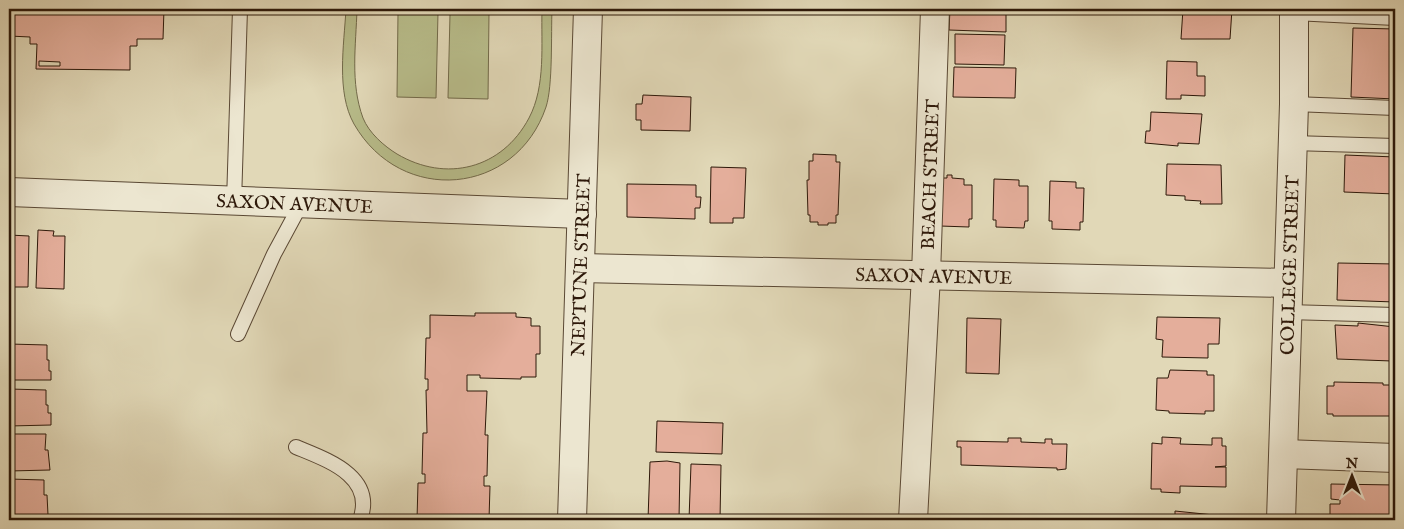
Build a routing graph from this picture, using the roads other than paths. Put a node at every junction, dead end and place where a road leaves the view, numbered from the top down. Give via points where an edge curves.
1 (240, 9) edge
2 (588, 9) edge
3 (935, 9) edge
4 (1294, 11) edge
5 (1395, 18) edge
6 (1294, 104) junction
7 (1395, 108) edge
8 (1292, 143) junction
9 (1395, 146) edge
10 (9, 192) edge
11 (234, 202) junction
12 (301, 204) junction
13 (582, 214) junction
14 (580, 268) junction
15 (926, 275) junction
16 (1288, 283) junction
17 (1287, 312) junction
18 (1395, 314) edge
19 (238, 334) dead end
20 (296, 448) dead end
21 (1284, 454) junction
22 (1395, 458) edge
23 (360, 520) edge
24 (572, 520) edge
25 (913, 520) edge
26 (1281, 520) edge

1 - 11 lane
2 - 13 street, NEPTUNE STREET
3 - 15 street, BEACH STREET
4 - 5 lane
4 - 6 street, COLLEGE STREET
6 - 7 lane
6 - 8 street, COLLEGE STREET
8 - 9 lane
8 - 16 street, COLLEGE STREET
10 - 11 street, SAXON AVENUE
11 - 12 street, SAXON AVENUE
12 - 13 street, SAXON AVENUE
12 - 19 lane
13 - 14 street, NEPTUNE STREET
14 - 15 street, SAXON AVENUE
14 - 24 street, NEPTUNE STREET
15 - 16 street, SAXON AVENUE
15 - 25 street, BEACH STREET
16 - 17 street, COLLEGE STREET
17 - 18 lane
17 - 21 street, COLLEGE STREET
20 - 23 lane via 339,465 358,484 365,508
21 - 22 street
21 - 26 street, COLLEGE STREET

